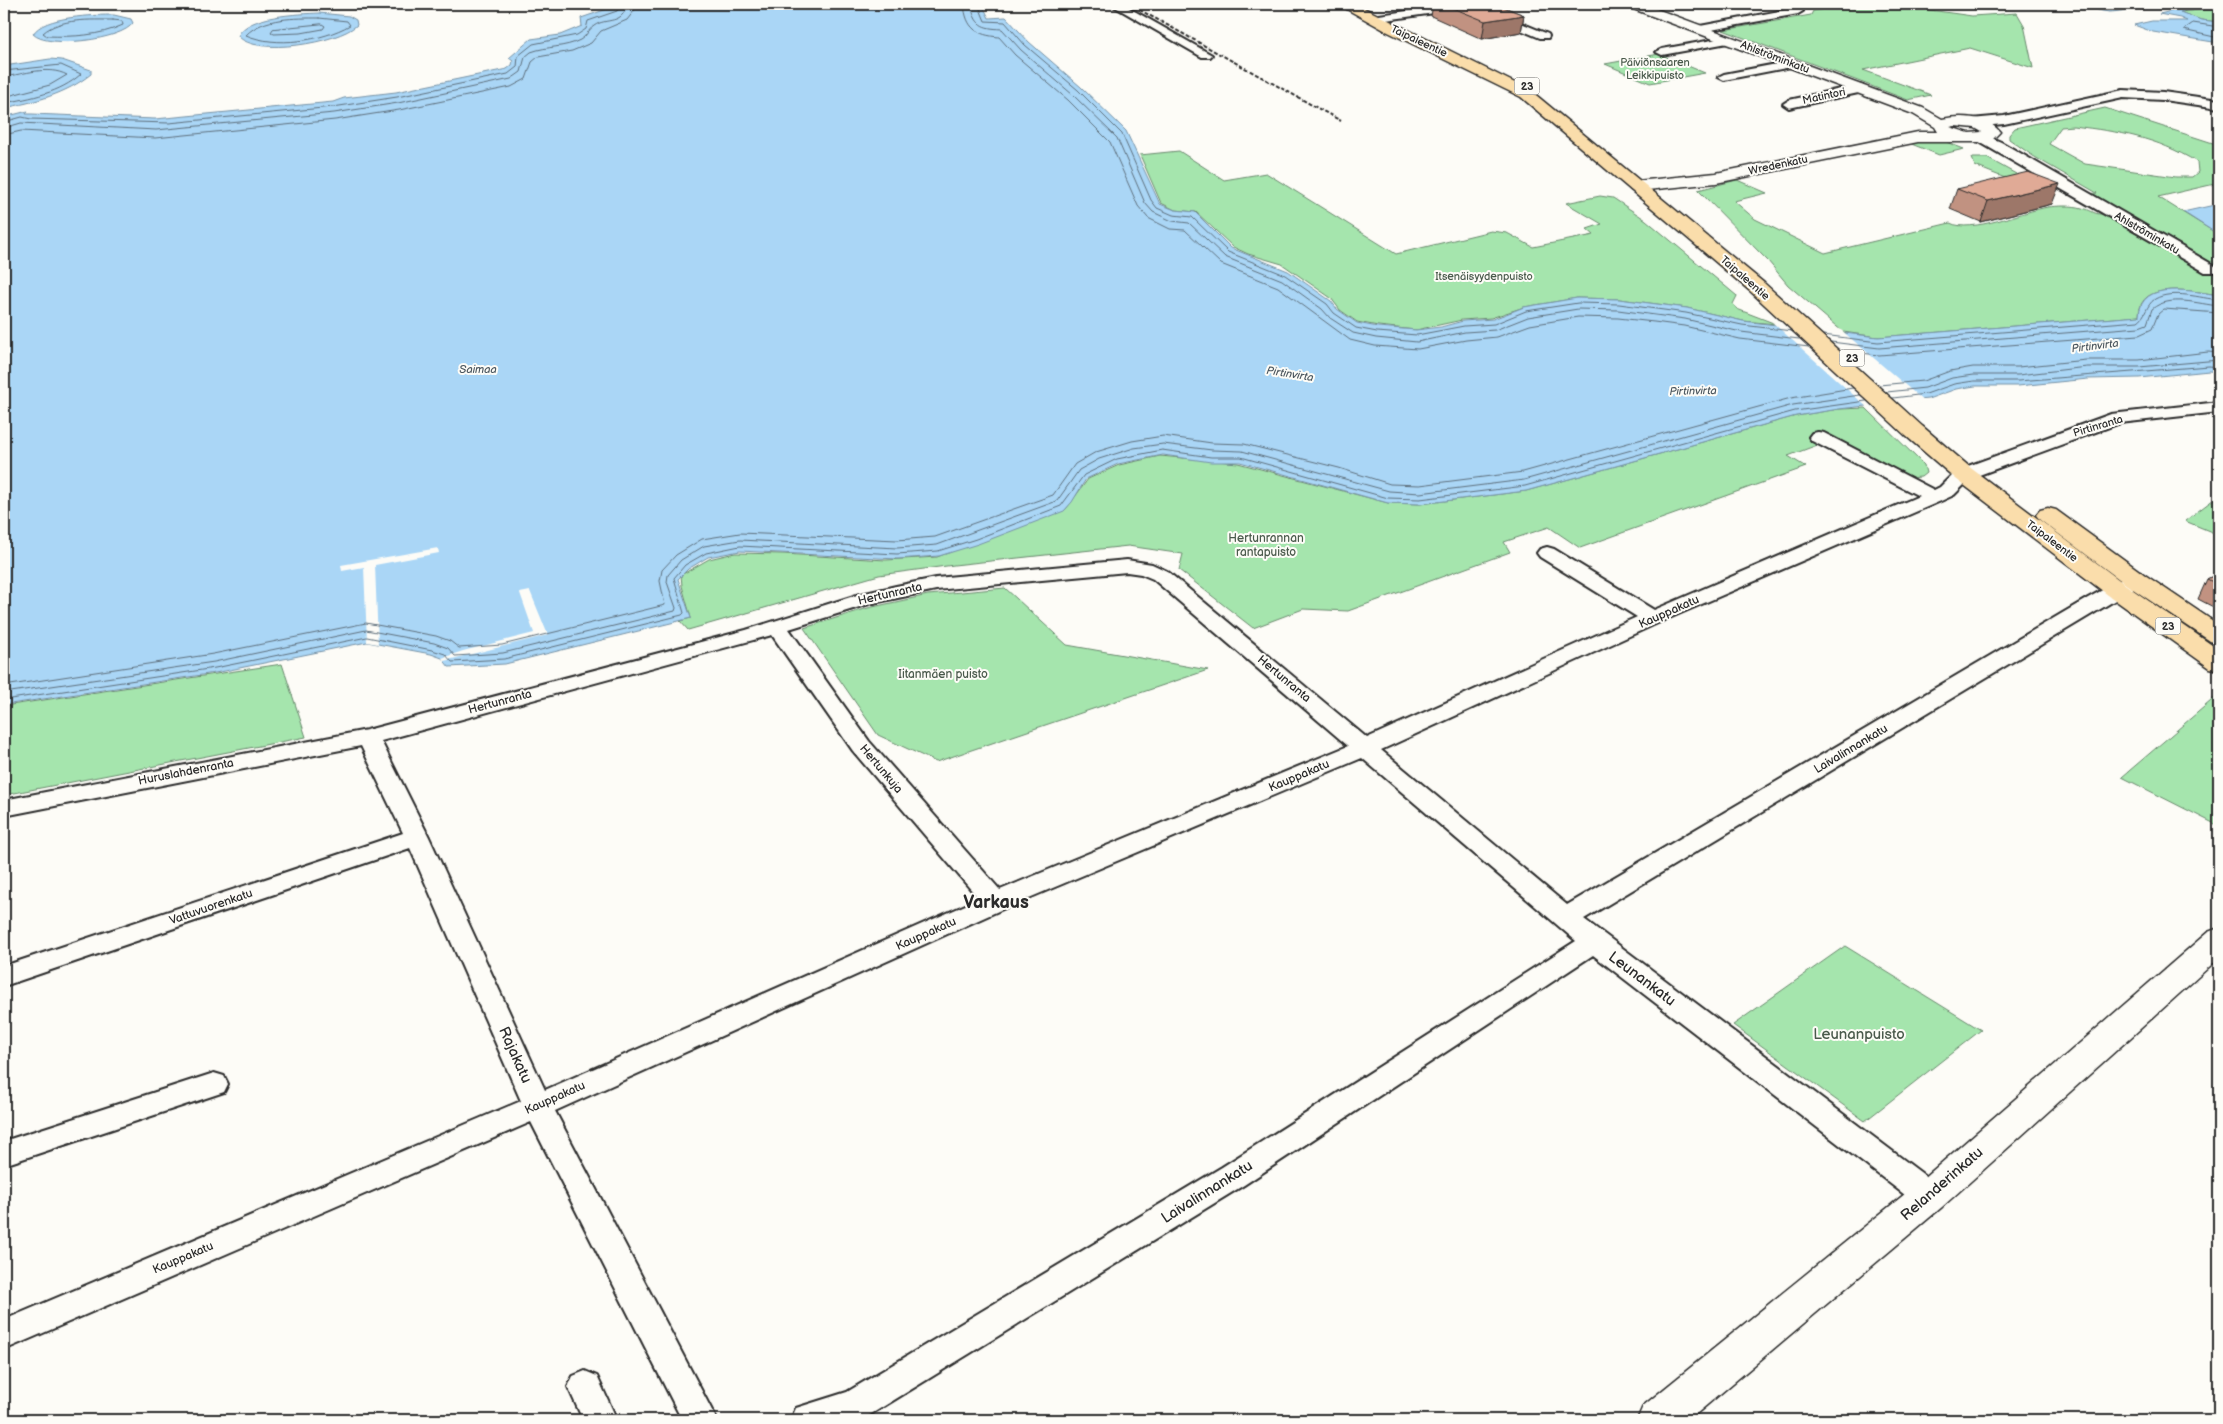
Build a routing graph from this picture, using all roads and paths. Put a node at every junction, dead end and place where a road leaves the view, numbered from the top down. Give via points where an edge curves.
1 (1115, 4) edge
2 (1347, 4) edge
3 (1360, 4) edge
4 (1471, 4) edge
5 (1632, 4) edge
6 (1783, 4) edge
7 (1379, 18) junction
8 (1700, 29) junction
9 (1544, 36) dead end
10 (1729, 40) junction
11 (1662, 52) dead end
12 (1206, 54) dead end
13 (1792, 64) junction
14 (1724, 77) dead end
15 (1859, 89) junction
16 (1789, 104) dead end
17 (2219, 104) edge
18 (1918, 110) junction
19 (1942, 126) junction
20 (1972, 129) junction
21 (1918, 138) junction
22 (1656, 184) junction
23 (1637, 186) junction
24 (2210, 270) dead end
25 (1764, 287) junction
26 (2219, 407) edge
27 (1818, 437) dead end
28 (1973, 471) junction
29 (1934, 496) junction
30 (1547, 553) dead end
31 (2127, 585) junction
32 (1653, 618) junction
33 (777, 627) junction
34 (2219, 636) edge
35 (2219, 662) edge
36 (368, 737) junction
37 (1365, 748) junction
38 (4, 808) edge
39 (417, 837) junction
40 (996, 902) junction
41 (1565, 918) junction
42 (2219, 940) edge
43 (1594, 942) junction
44 (4, 976) edge
45 (214, 1084) dead end
46 (538, 1106) junction
47 (4, 1153) edge
48 (1929, 1196) junction
49 (4, 1335) edge
50 (585, 1387) dead end
51 (600, 1420) edge
52 (700, 1420) edge
53 (808, 1420) edge
54 (1658, 1420) edge

1 - 12 street
2 - 7 highway, Taipaleentie / 23
3 - 7 highway, Taipaleentie / 23
4 - 7 street
4 - 9 street
5 - 8 street, Ahlströminkatu
6 - 8 street via 1796,8 1798,12
7 - 22 highway, Taipaleentie / 23 via 1540,93
7 - 23 highway, Taipaleentie / 23 via 1526,94
8 - 10 street, Ahlströminkatu
10 - 11 street
10 - 13 street, Ahlströminkatu
13 - 14 street
13 - 15 street, Ahlströminkatu
15 - 16 street, Matintori
15 - 18 street, Ahlströminkatu
17 - 20 street, Wredenkatu via 2123,94
18 - 19 street, Ahlströminkatu
18 - 20 street, Ahlströminkatu
19 - 20 street, Wredenkatu via 1949,122
19 - 21 street, Wredenkatu
20 - 21 street, Wredenkatu
20 - 24 street, Ahlströminkatu
21 - 22 street, Wredenkatu via 1716,178
22 - 23 street, Wredenkatu
22 - 25 highway, Taipaleentie / 23
23 - 25 highway, Taipaleentie / 23
25 - 28 highway, Taipaleentie / 23
26 - 28 street, Pirtinranta via 2117,418
27 - 29 street
28 - 29 street, Kauppakatu via 1947,491
28 - 31 highway, Taipaleentie / 23
29 - 32 street, Kauppakatu
30 - 32 street
31 - 34 highway, 23
31 - 35 highway, 23
31 - 41 street, Laivalinnankatu
32 - 37 street, Kauppakatu
33 - 36 street, Hertunranta
33 - 37 street, Hertunranta via 864,599 936,584 1127,566 1145,568 1160,575
33 - 40 street, Hertunkuja via 861,746
36 - 38 street, Huruslahdenranta
36 - 39 street, Rajakatu
37 - 40 street, Kauppakatu
37 - 41 street, Leunankatu
39 - 44 street, Vattuvuorenkatu
39 - 46 street, Rajakatu
40 - 46 street, Kauppakatu
41 - 43 street, Leunankatu
42 - 48 street, Relanderinkatu
43 - 48 street, Leunankatu
43 - 53 street, Laivalinnankatu via 1208,1191 856,1405
45 - 47 street
46 - 49 street, Kauppakatu
46 - 52 street, Rajakatu
48 - 54 street, Relanderinkatu
50 - 51 street

